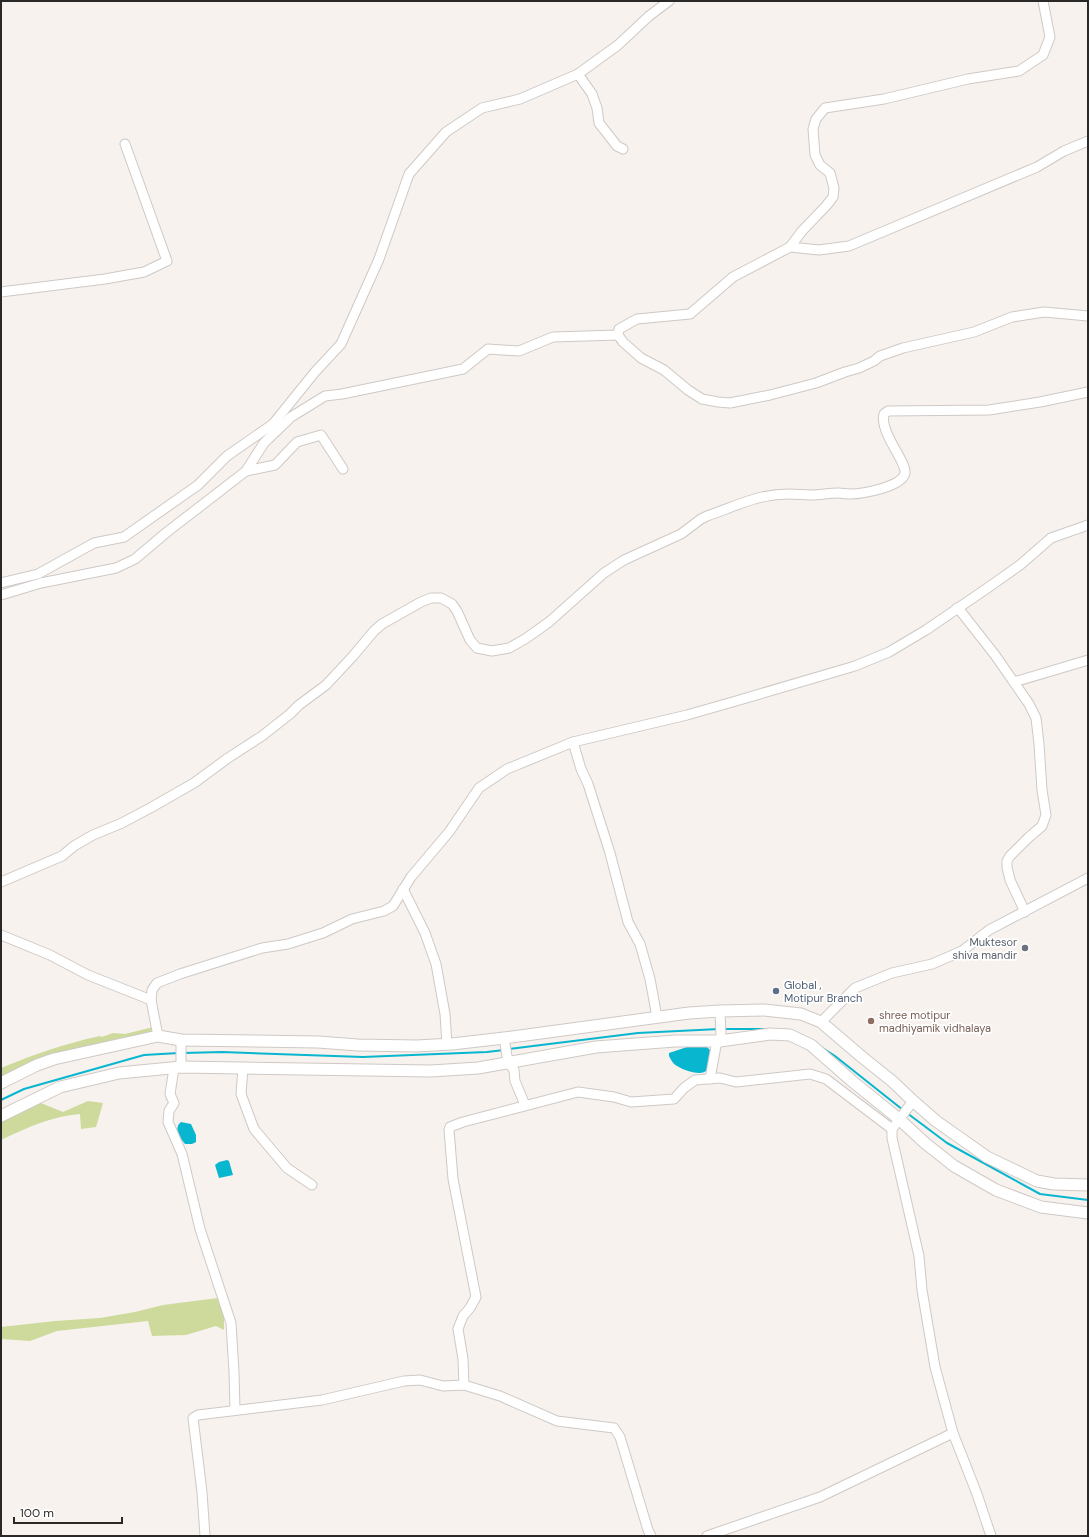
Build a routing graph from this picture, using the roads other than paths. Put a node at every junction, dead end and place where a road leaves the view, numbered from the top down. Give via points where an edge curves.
1 (669, 1) edge
2 (1043, 1) edge
3 (578, 74) junction
4 (1088, 141) edge
5 (125, 144) dead end
6 (623, 149) dead end
7 (790, 247) junction
8 (1, 292) edge
9 (1088, 316) edge
10 (618, 335) junction
11 (1088, 392) edge
12 (343, 469) dead end
13 (246, 471) junction
14 (1088, 525) edge
15 (1, 582) edge
16 (1, 595) edge
17 (957, 608) junction
18 (1088, 660) edge
19 (1014, 682) junction
20 (573, 742) junction
21 (1088, 878) edge
22 (1, 882) edge
23 (403, 889) junction
24 (1025, 912) junction
25 (1, 934) edge
26 (152, 1000) junction
27 (720, 1016) junction
28 (657, 1017) junction
29 (821, 1022) junction
30 (158, 1036) junction
31 (504, 1038) junction
32 (720, 1038) junction
33 (181, 1040) junction
34 (447, 1044) junction
35 (508, 1062) junction
36 (177, 1068) junction
37 (243, 1068) junction
38 (710, 1079) junction
39 (1, 1083) edge
40 (911, 1104) junction
41 (525, 1106) junction
42 (1, 1116) edge
43 (901, 1117) junction
44 (892, 1129) junction
45 (312, 1184) dead end
46 (1088, 1185) edge
47 (1088, 1213) edge
48 (464, 1385) junction
49 (235, 1410) junction
50 (953, 1434) junction
51 (205, 1536) edge
52 (652, 1536) edge
53 (707, 1536) edge
54 (991, 1536) edge

1 - 3 street via 618,45
2 - 7 street via 1050,37 1043,55 1019,71 968,79 884,99 825,108 813,129 815,156 820,165 830,173 834,188 833,197
3 - 6 street via 592,94 598,108 599,123 617,146
3 - 15 street via 520,100 482,108 446,132 409,174 379,259 341,344 273,424 227,456 198,485 124,537 94,543 38,574
4 - 7 street via 1036,167 849,246 819,250
5 - 8 street via 167,261 144,272
7 - 10 street via 733,276 690,314 637,319 618,329
9 - 10 street via 1044,312 1012,317 974,332 903,348 880,356 859,368 816,383 730,402 702,399 664,370 641,358
10 - 13 street via 554,337 519,350 488,349 463,368 325,396 291,417 264,443
11 - 22 street via 989,410 888,412 883,417 885,426 905,474 894,484 874,491 851,494 789,494 761,497 708,516 681,534 624,560 604,573 549,622 508,648 492,651 477,648 470,640 452,604 441,598 431,598 382,624 318,692 262,736 194,783 152,807 88,837 62,856
12 - 13 street via 321,435 297,442 275,465
13 - 16 street via 135,559 116,568 41,583
14 - 17 street via 1051,538 1020,565
17 - 19 street via 995,654
17 - 20 street via 889,652 855,666 687,715
18 - 19 street
19 - 24 street via 1036,718 1046,815 1042,826 1007,861 1010,880
20 - 23 street via 507,769 479,788
20 - 28 street via 610,853 628,922 640,944
21 - 24 street
23 - 26 street via 393,906 384,910 352,919 323,933 288,944 262,948 157,983 152,990
23 - 34 street via 425,933 436,964 445,1014
24 - 29 street via 989,930 962,951 932,964 892,973 855,988
25 - 26 street via 88,975
26 - 30 street
27 - 28 main road
27 - 29 main road via 764,1010 801,1014
27 - 32 street
28 - 31 main road
29 - 40 main road via 892,1081
30 - 33 main road
30 - 39 main road via 54,1059
31 - 34 main road
31 - 35 street
32 - 35 main road via 596,1047
32 - 38 street via 714,1054
32 - 43 main road via 790,1035 811,1045 852,1081
33 - 34 main road
33 - 36 street
35 - 37 main road via 478,1068 431,1071
35 - 41 street via 514,1070 515,1081
36 - 37 main road
36 - 42 main road via 119,1073 60,1087
36 - 49 street via 170,1094 174,1103 169,1111 168,1122 182,1154 200,1229 231,1323
37 - 45 street via 241,1094 254,1129 287,1168
38 - 41 street via 695,1080 674,1099 631,1102 578,1092
38 - 44 street via 720,1078 736,1082 810,1074 826,1079
40 - 43 street
40 - 46 main road via 987,1157 1012,1170 1037,1181
41 - 48 street via 463,1122 450,1127 449,1130 453,1179 476,1297 458,1328
43 - 44 street
43 - 47 main road via 925,1143 954,1166 996,1190 1041,1207
44 - 50 street via 919,1256 935,1367
48 - 49 street via 443,1386 420,1380 404,1381 322,1400
48 - 52 street via 500,1396 557,1421 614,1428 620,1437
49 - 51 street via 198,1415 193,1418
50 - 53 street via 820,1497
50 - 54 street

